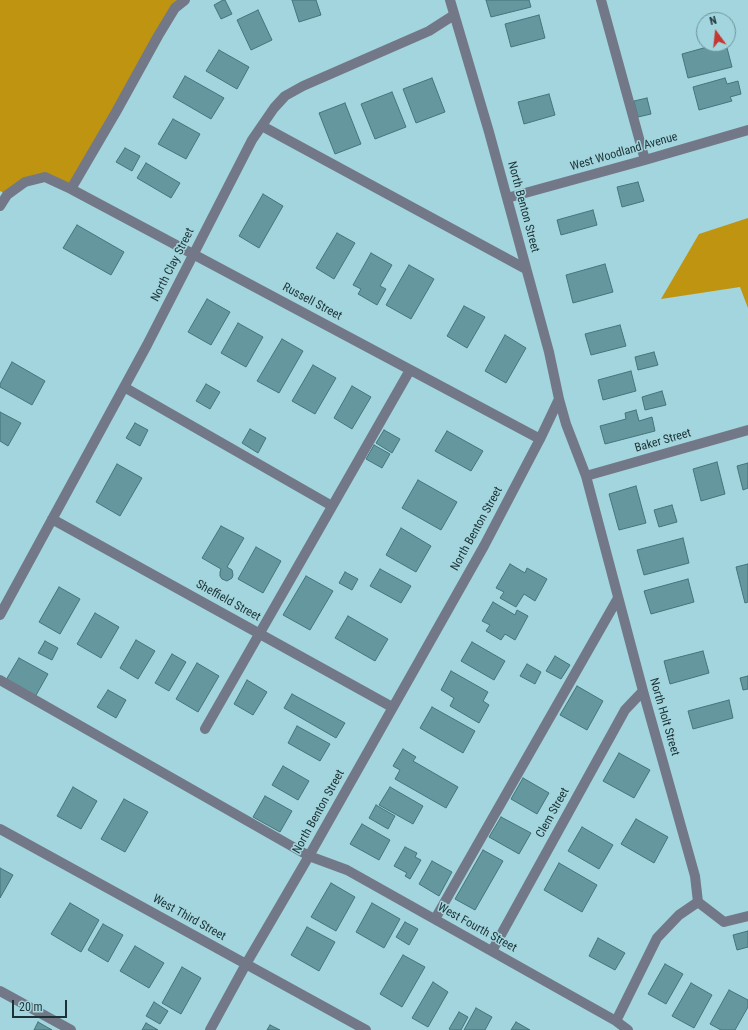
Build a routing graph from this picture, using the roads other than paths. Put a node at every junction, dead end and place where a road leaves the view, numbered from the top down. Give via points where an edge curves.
1 (185, 0) edge
2 (450, 0) edge
3 (601, 0) edge
4 (454, 15) junction
5 (262, 126) junction
6 (748, 130) edge
7 (645, 160) junction
8 (71, 189) junction
9 (507, 198) junction
10 (0, 206) edge
11 (193, 254) junction
12 (526, 269) junction
13 (410, 370) junction
14 (124, 388) junction
15 (559, 399) junction
16 (748, 430) edge
17 (540, 439) junction
18 (586, 476) junction
19 (332, 506) junction
20 (52, 518) junction
21 (618, 598) junction
22 (0, 615) edge
23 (259, 633) junction
24 (0, 680) edge
25 (643, 691) junction
26 (392, 707) junction
27 (205, 729) dead end
28 (0, 829) edge
29 (309, 856) junction
30 (698, 902) junction
31 (748, 916) edge
32 (435, 919) junction
33 (492, 951) junction
34 (246, 964) junction
35 (0, 991) edge
36 (616, 1021) junction
37 (71, 1030) edge
38 (210, 1030) edge
39 (366, 1030) edge
40 (628, 1030) edge

1 - 8 street via 175,8 158,36
2 - 4 street, North Benton Street
3 - 7 street
4 - 5 street, North Clay Street via 429,31 285,96
4 - 9 street, North Benton Street
5 - 11 street, North Clay Street via 252,140
5 - 12 street
6 - 7 street, West Woodland Avenue
7 - 9 street, West Woodland Avenue
8 - 10 street, Russell Street via 45,177 25,182 7,195
8 - 11 street, Russell Street
9 - 12 street, North Benton Street
11 - 13 street, Russell Street
11 - 14 street, North Clay Street
12 - 15 street, North Benton Street
13 - 17 street, Russell Street
13 - 19 street
14 - 19 street
14 - 20 street, North Clay Street
15 - 17 street, North Benton Street
15 - 18 street, North Holt Street
16 - 18 street, Baker Street
17 - 26 street, North Benton Street via 484,546
18 - 21 street, North Holt Street
19 - 23 street
20 - 22 street, North Clay Street
20 - 23 street, Sheffield Street
21 - 25 street, North Holt Street
21 - 32 street
23 - 26 street, Sheffield Street
23 - 27 street
24 - 29 street, West Fourth Street
25 - 30 street, North Holt Street via 695,876
25 - 33 street, Clem Street via 625,710
26 - 29 street, North Benton Street
28 - 34 street, West Third Street
29 - 32 street, West Fourth Street via 347,870
29 - 34 street, North Benton Street
30 - 31 street via 724,922
30 - 36 street via 679,914 657,938
32 - 33 street, West Fourth Street
33 - 36 street, West Fourth Street
34 - 38 street, North Benton Street
34 - 39 street, West Third Street
35 - 37 street
36 - 40 street, West Fourth Street

